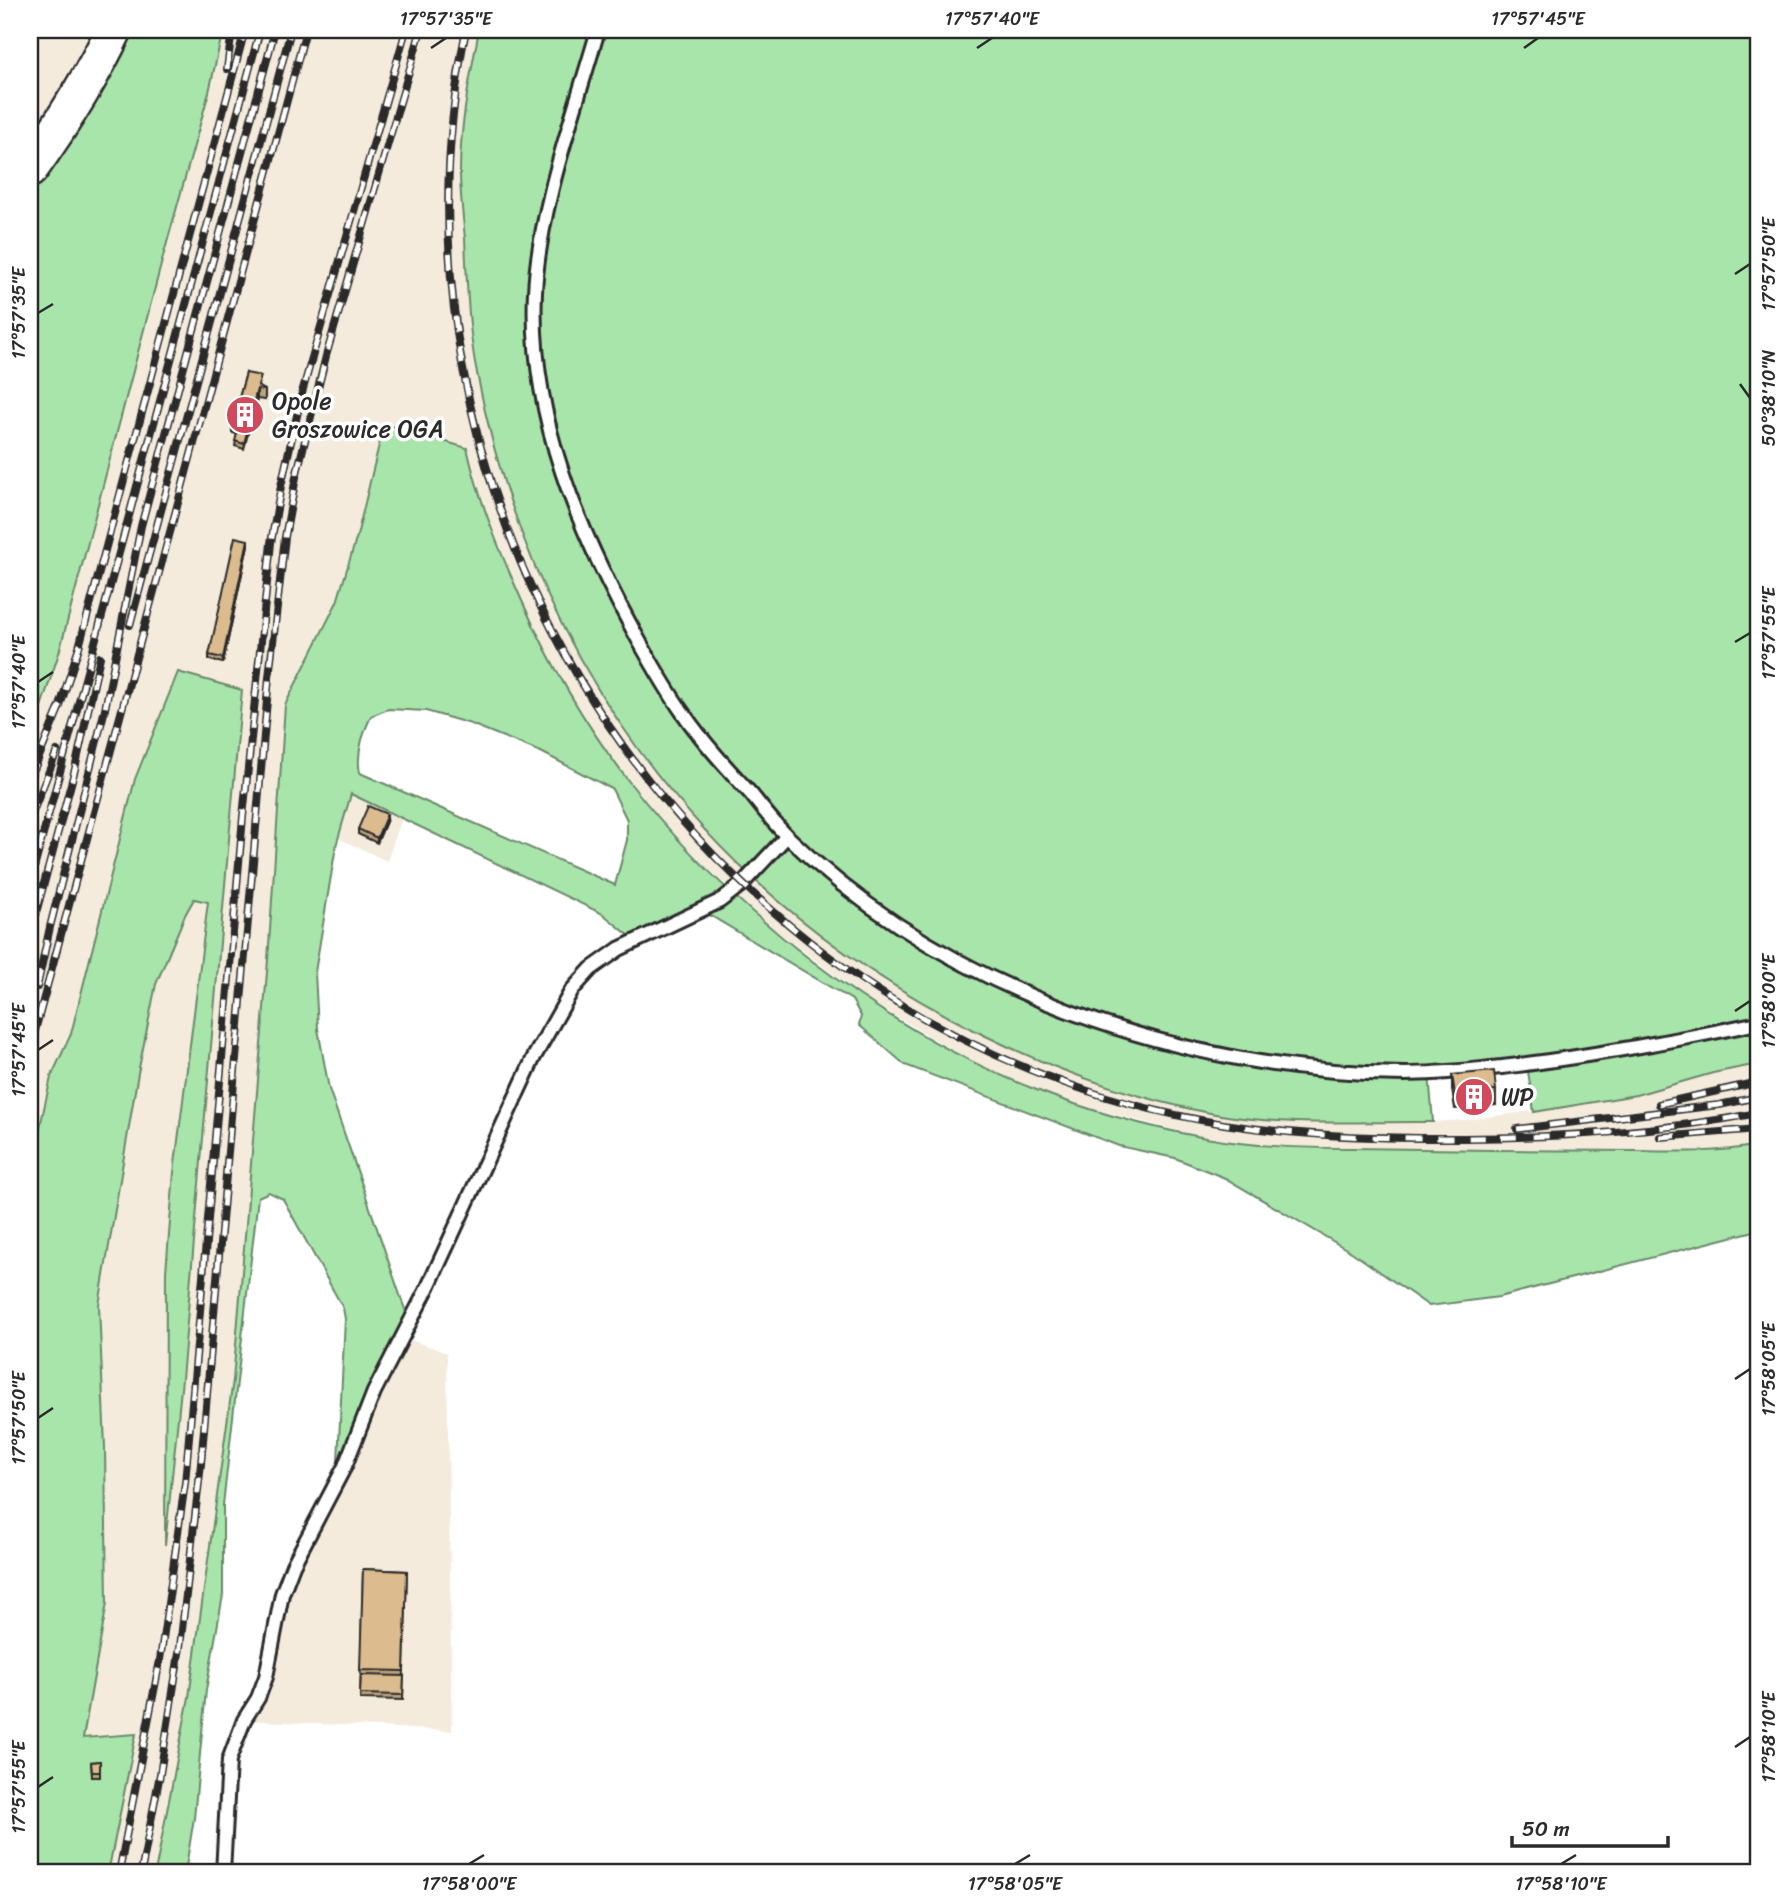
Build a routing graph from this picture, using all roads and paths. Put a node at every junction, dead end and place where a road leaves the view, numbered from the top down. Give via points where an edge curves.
1 (114, 30) edge
2 (598, 30) edge
3 (30, 169) edge
4 (787, 836) junction
5 (1758, 1023) edge
6 (223, 1873) edge

1 - 3 main road via 93,73
2 - 4 lane via 555,179 539,257 535,327 548,428 573,506 661,680 713,751
4 - 5 lane via 858,896 944,952 1088,1020 1198,1051 1350,1071 1442,1073 1594,1055
4 - 6 lane via 727,896 619,949 591,969 558,1010 282,1594 266,1677 229,1760

